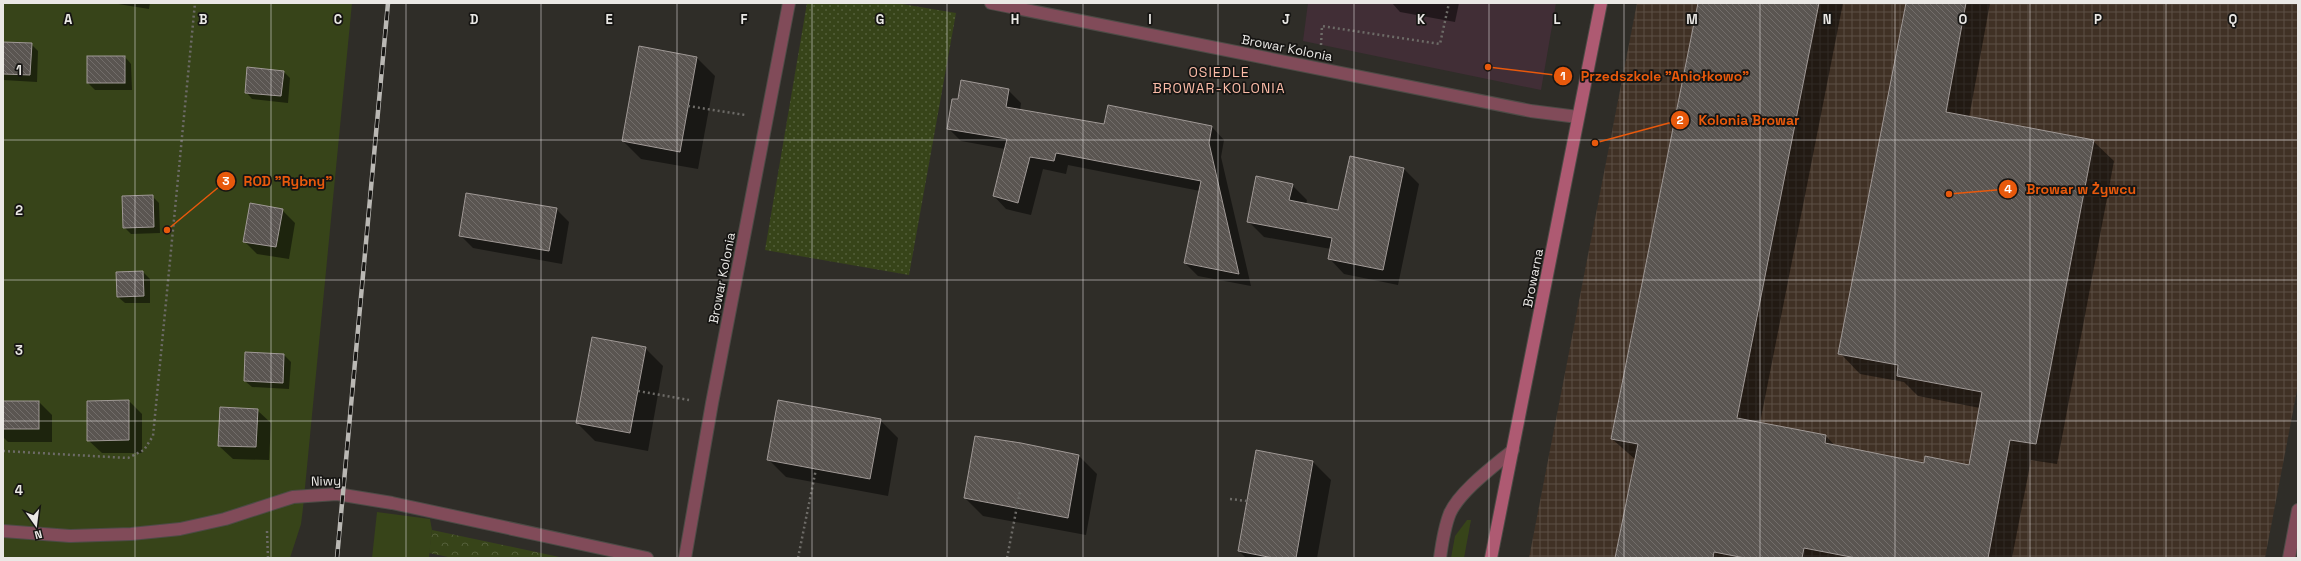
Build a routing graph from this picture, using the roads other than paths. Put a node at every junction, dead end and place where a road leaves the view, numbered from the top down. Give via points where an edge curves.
1 (789, 3) edge
2 (991, 3) edge
3 (1601, 3) edge
4 (1578, 117) junction
5 (1512, 450) junction
6 (2298, 510) edge
7 (3, 531) edge
8 (648, 558) edge
9 (685, 558) edge
10 (1440, 558) edge
11 (1492, 558) edge
12 (2289, 558) edge

1 - 9 street, Browar Kolonia via 712,403
2 - 4 street, Browar Kolonia via 1531,111
3 - 4 street, Browarna
4 - 5 street, Browarna
5 - 10 street via 1479,480 1451,512 1444,530
5 - 11 street, Browarna
6 - 12 street
7 - 8 street, Niwy via 70,536 180,529 225,519 293,497 320,494 358,496

